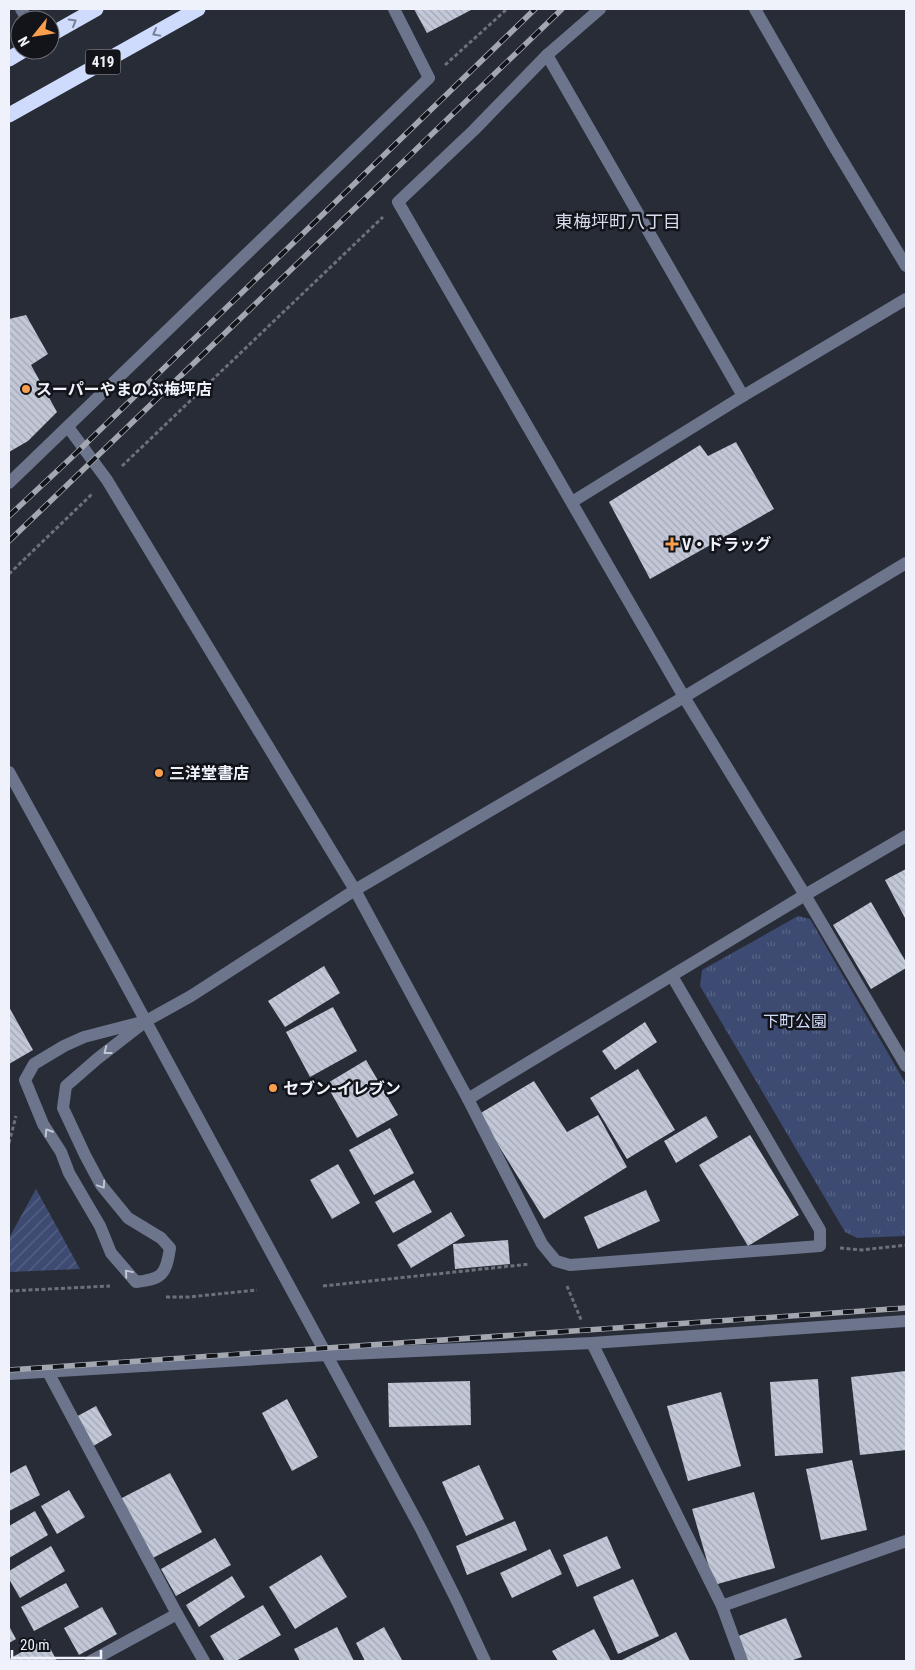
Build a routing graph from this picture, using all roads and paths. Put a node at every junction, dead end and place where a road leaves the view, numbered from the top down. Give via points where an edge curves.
1 (96, 9) edge
2 (198, 9) edge
3 (394, 9) edge
4 (507, 9) edge
5 (600, 9) edge
6 (755, 9) edge
7 (60, 29) edge
8 (547, 55) junction
9 (429, 78) junction
10 (9, 115) edge
11 (398, 202) junction
12 (906, 266) edge
13 (906, 299) edge
14 (743, 396) junction
15 (68, 427) junction
16 (107, 480) junction
17 (9, 483) edge
18 (572, 502) junction
19 (906, 563) edge
20 (9, 574) edge
21 (684, 696) junction
22 (9, 772) edge
23 (906, 836) edge
24 (355, 890) junction
25 (805, 895) junction
26 (672, 976) junction
27 (146, 1021) junction
28 (906, 1066) edge
29 (468, 1098) junction
30 (16, 1115) dead end
31 (9, 1143) edge
32 (820, 1246) junction
33 (906, 1246) edge
34 (556, 1261) junction
35 (116, 1286) dead end
36 (323, 1286) dead end
37 (257, 1290) dead end
38 (9, 1291) edge
39 (161, 1297) dead end
40 (906, 1321) edge
41 (592, 1343) junction
42 (327, 1355) junction
43 (48, 1372) junction
44 (9, 1374) edge
45 (906, 1541) edge
46 (722, 1606) junction
47 (177, 1614) junction
48 (91, 1661) edge
49 (204, 1661) edge
50 (484, 1661) edge
51 (742, 1661) edge

7 -> 1 highway
2 -> 10 highway, 419
3 - 9 street
4 - 9 path
5 - 8 street
6 - 12 street
8 - 11 street
8 - 14 street
9 - 15 street
11 - 16 path
11 - 18 street
13 - 14 street
14 - 18 street
15 - 16 street
15 - 17 street
16 - 20 path
16 - 24 street
18 - 21 street
19 - 21 street
21 - 24 street
21 - 25 street
22 - 27 street
23 - 25 street
24 - 27 street via 191,996
24 - 29 street
25 - 26 street
25 - 28 street
26 - 29 street
26 - 32 street via 820,1230
27 -> 27 street via 66,1086 63,1108 101,1185 128,1218 161,1238 170,1248 167,1268 154,1280 136,1282 112,1253 69,1174 61,1152 43,1124 25,1080 34,1064 64,1046 84,1037
27 - 42 street
29 - 34 street via 542,1244
30 - 31 path
32 - 33 path via 862,1250
32 - 34 street via 570,1265
34 - 36 path
34 - 41 path
35 - 38 path
37 - 39 path
40 - 41 street
41 - 42 street
41 - 46 street
42 - 43 street
42 - 50 street via 421,1529
43 - 44 street
43 - 47 street
45 - 46 street
46 - 51 street
47 - 48 street
47 - 49 street

